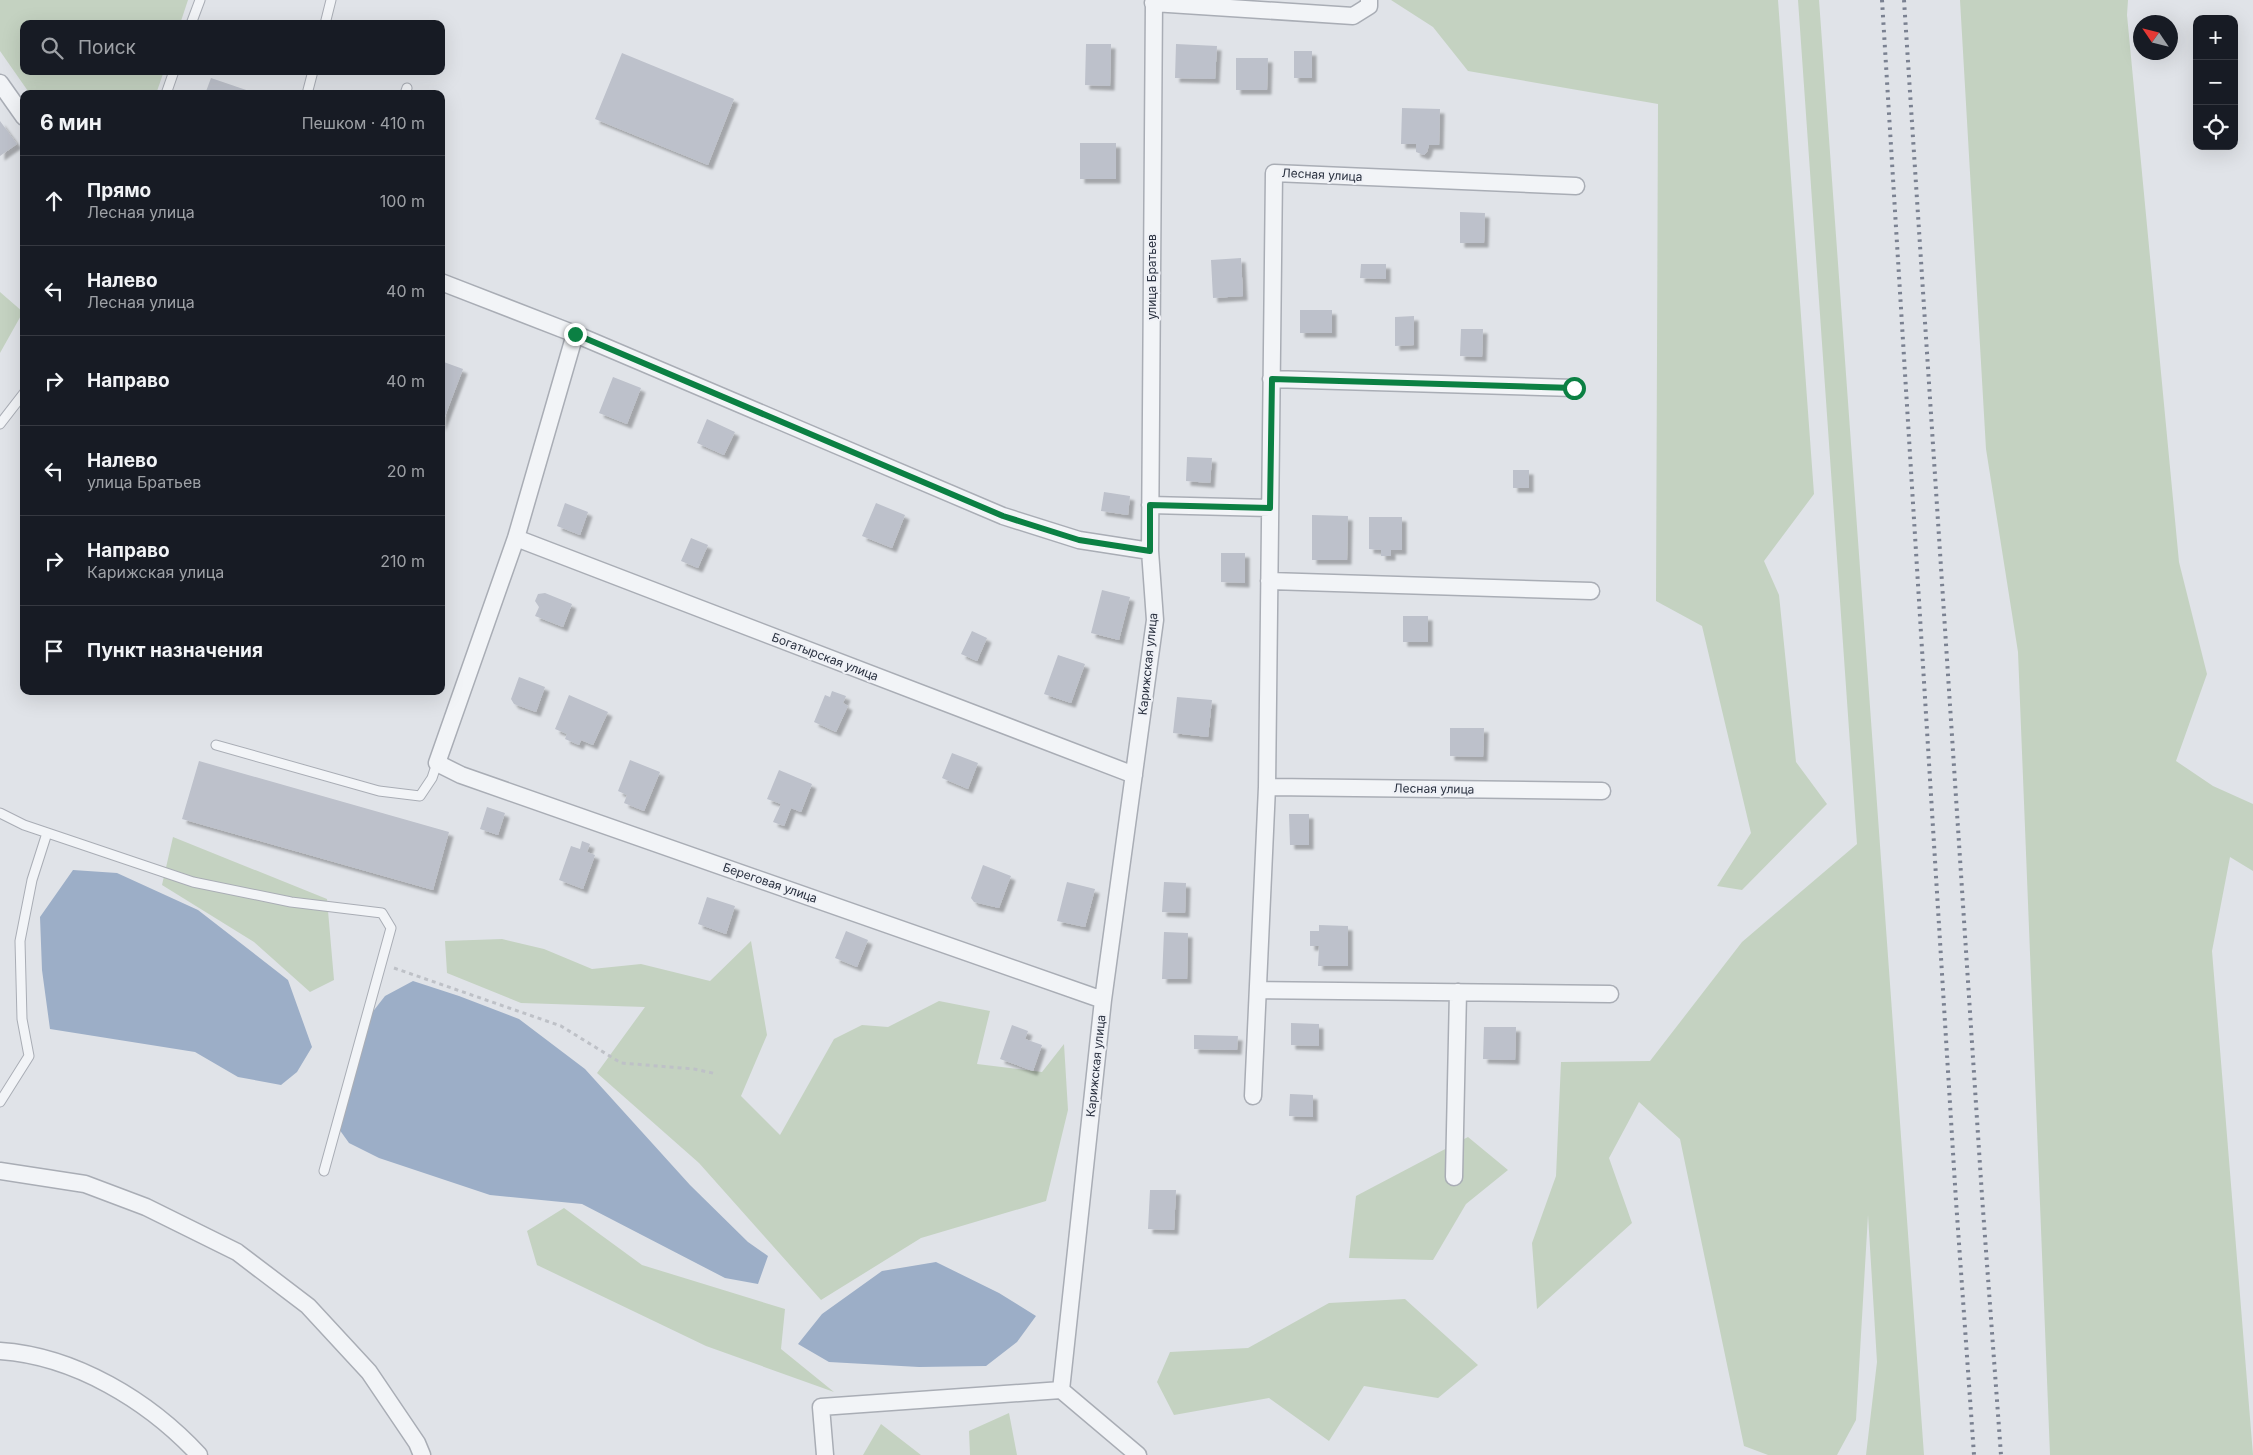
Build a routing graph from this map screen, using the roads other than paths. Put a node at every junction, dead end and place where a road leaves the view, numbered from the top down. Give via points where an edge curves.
1 (200, 0) edge
2 (331, 0) edge
3 (1369, 0) edge
4 (1154, 2) edge
5 (192, 20) edge
6 (326, 20) edge
7 (173, 75) edge
8 (312, 75) edge
9 (0, 84) edge
10 (167, 90) edge
11 (308, 90) edge
12 (20, 112) edge
13 (1576, 186) dead end
14 (445, 284) edge
15 (575, 334) junction
16 (1272, 379) junction
17 (1574, 388) dead end
18 (20, 398) edge
19 (0, 424) edge
20 (1150, 505) junction
21 (1270, 508) junction
22 (516, 538) junction
23 (1150, 551) junction
24 (1269, 581) junction
25 (1591, 591) dead end
26 (216, 745) dead end
27 (437, 763) junction
28 (1134, 775) junction
29 (1267, 787) junction
30 (1602, 791) dead end
31 (0, 813) edge
32 (47, 833) junction
33 (1258, 990) junction
34 (1458, 992) junction
35 (1610, 994) dead end
36 (1104, 1000) junction
37 (1253, 1096) dead end
38 (0, 1102) edge
39 (0, 1171) edge
40 (324, 1171) dead end
41 (1454, 1177) dead end
42 (0, 1351) edge
43 (1061, 1390) junction
44 (199, 1455) edge
45 (422, 1455) edge
46 (825, 1455) edge
47 (1138, 1455) edge

1 - 5 lane
2 - 6 lane
3 - 4 street, улица Братьев via 1369,6 1353,16
4 - 20 street, улица Братьев
7 - 10 lane
8 - 11 lane
9 - 12 street
13 - 16 street, Лесная улица via 1274,172
14 - 15 street
15 - 22 street
15 - 23 street via 1003,516 1079,540
16 - 17 street
16 - 21 street, Лесная улица
18 - 19 lane
20 - 21 street
20 - 23 street, улица Братьев
21 - 24 street, Лесная улица
22 - 27 street
22 - 28 street, Богатырская улица
23 - 28 street, Карижская улица via 1155,620
24 - 25 street
24 - 29 street, Лесная улица
26 - 27 lane via 379,791 420,796
27 - 36 street, Береговая улица via 461,775
28 - 36 street, Карижская улица
29 - 30 street, Лесная улица
29 - 33 street, Лесная улица
31 - 32 lane
32 - 38 lane via 32,880 20,941 22,1019 29,1056
32 - 40 lane via 193,882 291,902 382,912 391,928
33 - 34 street
33 - 37 street, Лесная улица
34 - 35 street
34 - 41 street
36 - 43 street, Карижская улица
39 - 45 street via 85,1184 146,1206 237,1252 308,1306 363,1366
42 - 44 street via 76,1368 133,1398
43 - 46 street via 821,1406
43 - 47 street

